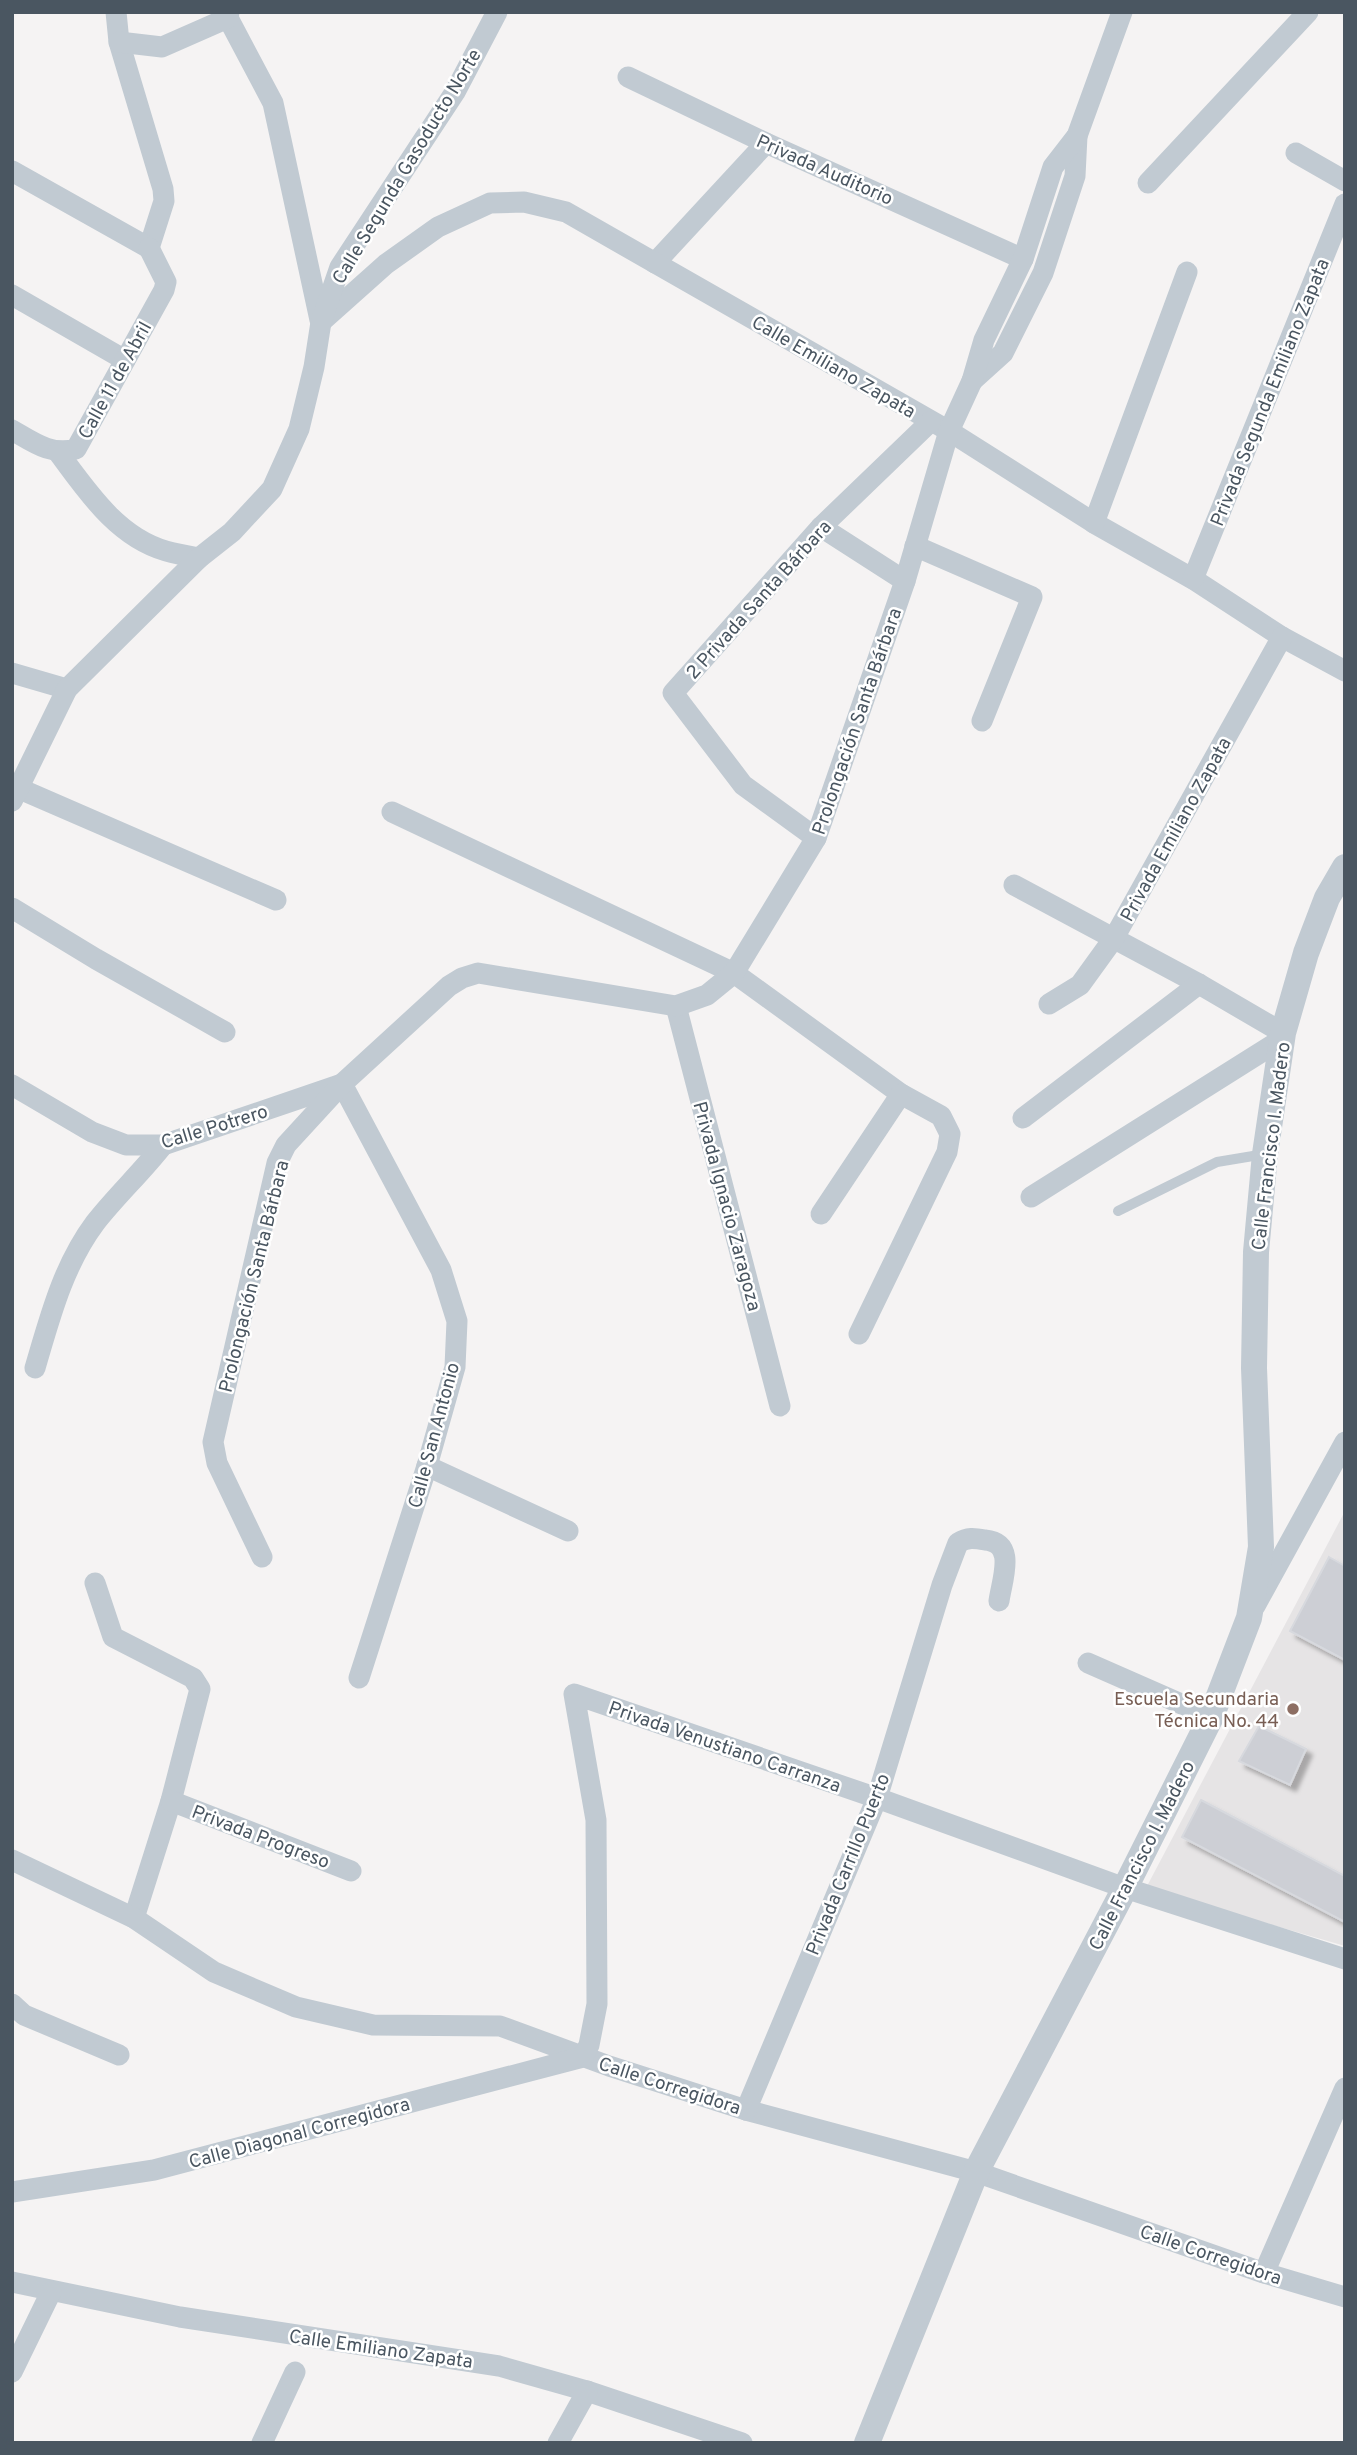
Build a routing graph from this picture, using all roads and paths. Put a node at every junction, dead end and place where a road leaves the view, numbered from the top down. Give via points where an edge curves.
1 (116, 12) edge
2 (497, 12) edge
3 (1122, 12) edge
4 (1308, 12) edge
5 (228, 15) edge
6 (119, 43) junction
7 (628, 77) dead end
8 (1077, 136) junction
9 (766, 143) junction
10 (1296, 153) dead end
11 (12, 172) edge
12 (1345, 181) edge
13 (1148, 183) dead end
14 (1345, 204) edge
15 (149, 247) junction
16 (1023, 259) junction
17 (655, 263) junction
18 (1187, 272) dead end
19 (12, 295) edge
20 (321, 322) junction
21 (125, 360) junction
22 (972, 382) junction
23 (940, 426) junction
24 (12, 430) edge
25 (58, 452) junction
26 (1094, 523) junction
27 (821, 527) junction
28 (915, 546) junction
29 (199, 558) junction
30 (1192, 579) junction
31 (905, 582) junction
32 (1282, 637) junction
33 (1345, 671) edge
34 (12, 673) edge
35 (67, 689) junction
36 (982, 721) dead end
37 (16, 795) edge
38 (392, 812) dead end
39 (816, 838) junction
40 (1345, 867) edge
41 (1014, 885) dead end
42 (276, 900) dead end
43 (1336, 901) edge
44 (12, 908) edge
45 (1114, 938) junction
46 (734, 973) junction
47 (1199, 984) junction
48 (1049, 1004) dead end
49 (676, 1006) junction
50 (225, 1032) dead end
51 (1283, 1036) junction
52 (342, 1084) junction
53 (12, 1085) edge
54 (901, 1094) junction
55 (1023, 1118) dead end
56 (163, 1145) junction
57 (1265, 1154) junction
58 (1031, 1198) dead end
59 (1118, 1212) dead end
60 (821, 1214) dead end
61 (859, 1334) dead end
62 (36, 1368) dead end
63 (780, 1406) dead end
64 (1345, 1442) edge
65 (427, 1466) junction
66 (568, 1531) dead end
67 (262, 1557) dead end
68 (95, 1583) dead end
69 (999, 1601) dead end
70 (1249, 1618) junction
71 (1088, 1663) dead end
72 (359, 1678) dead end
73 (1211, 1717) junction
74 (877, 1798) junction
75 (171, 1801) junction
76 (12, 1860) edge
77 (351, 1871) dead end
78 (1125, 1888) junction
79 (134, 1918) junction
80 (1345, 1959) edge
81 (12, 2004) edge
82 (119, 2055) dead end
83 (583, 2057) junction
84 (1345, 2088) edge
85 (746, 2110) junction
86 (976, 2172) junction
87 (12, 2192) edge
88 (1264, 2273) junction
89 (12, 2282) edge
90 (51, 2292) junction
91 (1345, 2297) edge
92 (12, 2372) edge
93 (295, 2372) dead end
94 (587, 2391) junction
95 (262, 2443) edge
96 (558, 2443) edge
97 (741, 2443) edge
98 (867, 2443) edge

1 - 6 street
2 - 20 street, Calle Segunda Gasoducto Norte via 455,92 340,267
3 - 8 street, Prolongación Santa Bárbara
4 - 13 street
5 - 6 street via 163,47
5 - 20 street via 273,103
6 - 15 street via 163,189 164,201
7 - 9 street, Privada Auditorio
8 - 16 street, Prolongación Santa Bárbara via 1053,167
8 - 22 street, Prolongación Santa Bárbara via 1075,176 1043,273 1003,353
9 - 16 street, Privada Auditorio
9 - 17 street
10 - 12 street
11 - 15 street
14 - 30 street, Privada Segunda Emiliano Zapata
15 - 21 street, Calle 11 de Abril via 166,282
16 - 22 street, Prolongación Santa Bárbara via 984,340
17 - 20 street, Calle Emiliano Zapata via 566,212 524,202 490,203 439,227 386,264
17 - 23 street, Calle Emiliano Zapata
18 - 26 street
19 - 21 street
20 - 29 street, Calle Segunda Gasoducto Norte via 299,429 272,489 232,533
21 - 25 street, Calle 11 de Abril via 76,450
22 - 23 street, Prolongación Santa Bárbara
23 - 26 street, Calle Emiliano Zapata
23 - 27 street, 2 Privada Santa Bárbara
23 - 28 street, Prolongación Santa Bárbara
24 - 25 street, Calle 11 de Abril
25 - 29 street via 114,522 165,551
26 - 30 street, Calle Emiliano Zapata
27 - 31 street
27 - 39 street, 2 Privada Santa Bárbara via 673,693 743,785
28 - 31 street, Prolongación Santa Bárbara
28 - 36 street via 1032,597
29 - 35 street, Calle Segunda Gasoducto Norte
30 - 32 street, Calle Emiliano Zapata
31 - 39 street, Prolongación Santa Bárbara
32 - 33 street, Calle Emiliano Zapata
32 - 45 street, Privada Emiliano Zapata
34 - 35 street
35 - 37 street
37 - 42 street
38 - 46 street
39 - 46 street, Prolongación Santa Bárbara
40 - 43 street, Calle Francisco I. Madero
41 - 45 street
43 - 51 street, Calle Francisco I. Madero via 1306,953
44 - 50 street
45 - 47 street
45 - 48 street, Privada Emiliano Zapata via 1080,985
46 - 49 street, Prolongación Santa Bárbara via 707,995
46 - 54 street
47 - 51 street
47 - 55 street
49 - 52 street, Prolongación Santa Bárbara via 478,973 450,986
49 - 63 street, Privada Ignacio Zaragoza
51 - 57 street, Calle Francisco I. Madero
51 - 58 street
52 - 56 street, Calle Potrero
52 - 65 street, Calle San Antonio via 441,1270 457,1321 455,1367
52 - 67 street, Prolongación Santa Bárbara via 286,1145 277,1163 212,1441 217,1463
53 - 56 street, Calle Potrero via 92,1132 126,1145
54 - 60 street
54 - 61 street via 941,1116 950,1134 947,1152
56 - 62 street via 95,1223 68,1267
57 - 59 lane via 1217,1162
57 - 70 street, Calle Francisco I. Madero via 1256,1252 1254,1368 1261,1547
64 - 70 street
65 - 66 street
65 - 72 street, Calle San Antonio
68 - 75 street, Privada Progreso via 113,1637 193,1678 200,1689
69 - 74 street, Privada Carrillo Puerto via 1004,1548 994,1541 967,1538 958,1542
70 - 73 street, Calle Francisco I. Madero
71 - 73 street
73 - 78 street, Calle Francisco I. Madero
74 - 78 street, Privada Venustiano Carranza
74 - 83 street, Privada Venustiano Carranza via 574,1694 596,1820 597,2004
74 - 85 street, Privada Carrillo Puerto
75 - 77 street, Privada Progreso
75 - 79 street, Privada Progreso
76 - 79 street, Calle Corregidora
78 - 80 street, Privada Venustiano Carranza
78 - 86 street, Calle Francisco I. Madero
79 - 83 street, Calle Corregidora via 214,1972 296,2007 373,2025 500,2026
81 - 82 street via 24,2015
83 - 85 street, Calle Corregidora
83 - 87 street, Calle Diagonal Corregidora via 154,2170
84 - 88 street
85 - 86 street, Calle Corregidora
86 - 88 street, Calle Corregidora
86 - 98 street, Calle Francisco I. Madero
88 - 91 street, Calle Corregidora
89 - 90 street, Calle Emiliano Zapata
90 - 92 street
90 - 94 street, Calle Emiliano Zapata via 194,2320 499,2366
93 - 95 street
94 - 96 street
94 - 97 street, Calle Emiliano Zapata

